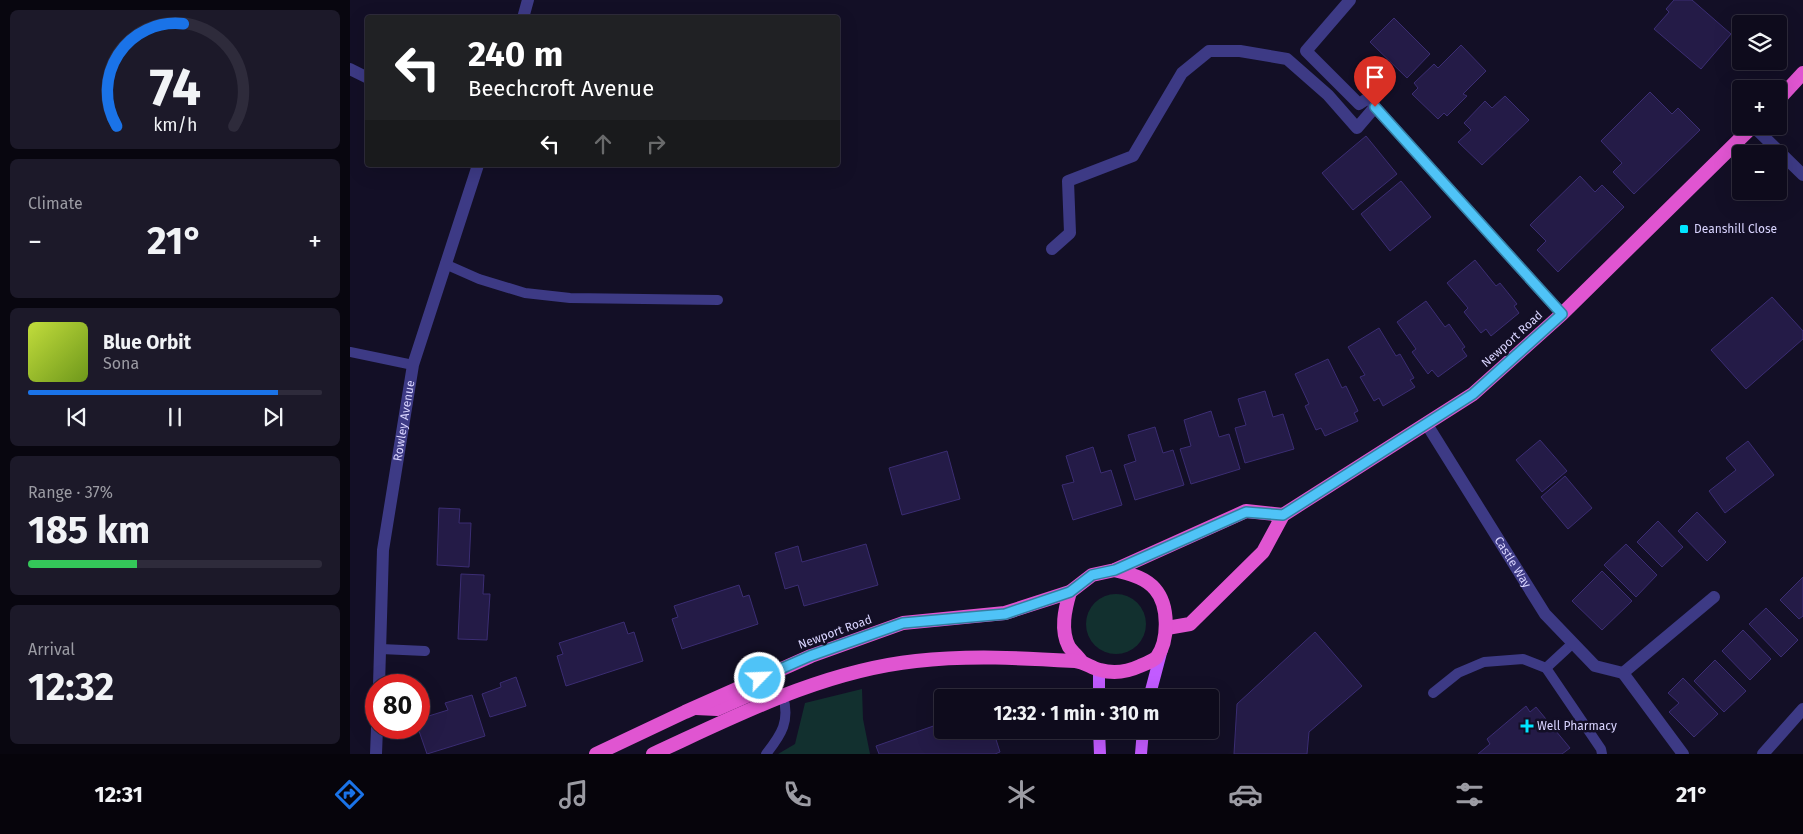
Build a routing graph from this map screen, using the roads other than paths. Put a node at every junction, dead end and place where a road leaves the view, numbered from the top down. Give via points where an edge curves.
1 (528, 0) edge
2 (1350, 0) edge
3 (524, 15) edge
4 (350, 69) edge
5 (1803, 73) edge
6 (365, 76) edge
7 (1787, 90) edge
8 (1373, 102) junction
9 (1744, 135) edge
10 (1762, 135) edge
11 (477, 167) edge
12 (1803, 175) edge
13 (1052, 249) dead end
14 (445, 264) junction
15 (718, 300) dead end
16 (1562, 314) junction
17 (350, 352) edge
18 (413, 365) junction
19 (1426, 423) junction
20 (1283, 515) junction
21 (1115, 570) junction
22 (1070, 592) junction
23 (1714, 597) dead end
24 (1166, 634) junction
25 (1573, 643) junction
26 (381, 649) junction
27 (425, 651) dead end
28 (1082, 662) junction
29 (1546, 668) junction
30 (1099, 670) junction
31 (1623, 673) junction
32 (380, 674) edge
33 (1099, 689) edge
34 (1152, 689) edge
35 (1433, 693) dead end
36 (783, 696) junction
37 (693, 708) junction
38 (1803, 709) edge
39 (377, 739) edge
40 (1099, 739) edge
41 (1142, 739) edge
42 (376, 754) edge
43 (596, 754) edge
44 (653, 754) edge
45 (766, 754) edge
46 (1100, 754) edge
47 (1141, 754) edge
48 (1602, 754) edge
49 (1682, 754) edge
50 (1763, 754) edge

1 - 3 street
2 - 8 street via 1306,51 1359,104
4 - 6 street
5 - 7 highway
8 - 13 street via 1357,128 1328,95 1287,59 1240,51 1209,51 1182,73 1133,156 1068,181 1070,233
8 - 16 street
9 - 16 highway, Newport Road
10 - 12 street
11 - 14 street, Rowley Avenue
14 - 15 lane via 525,293 570,298
14 - 18 street, Rowley Avenue
16 - 19 highway, Newport Road via 1473,394
17 - 18 lane
18 - 26 street, Rowley Avenue via 383,550
19 - 20 highway, Newport Road
19 - 25 street, Castle Way via 1545,614
20 - 21 highway, Newport Road via 1246,512
20 - 24 highway, Newport Road via 1263,552 1190,624
21 - 22 highway, Newport Road via 1092,575
21 - 24 highway, Newport Road via 1139,577 1155,589 1162,601
22 - 28 highway via 1064,629 1069,646
22 - 37 highway, Newport Road via 1005,614 903,623 810,656
23 - 31 street
24 - 30 highway via 1156,658 1120,672
24 - 34 main road
25 - 29 lane
25 - 31 street, Castle Way via 1595,666
26 - 27 lane
26 - 32 street, Rowley Avenue
28 - 30 highway
28 - 36 highway via 968,657 915,661 850,673
29 - 35 lane via 1523,659 1484,662 1458,673
29 - 48 lane via 1602,749
30 - 33 main road
31 - 49 street
36 - 37 highway via 760,690 717,709
36 - 44 highway
36 - 45 lane via 787,708 786,724
37 - 43 highway, Newport Road
38 - 50 street
39 - 42 street
40 - 46 main road
41 - 47 main road

